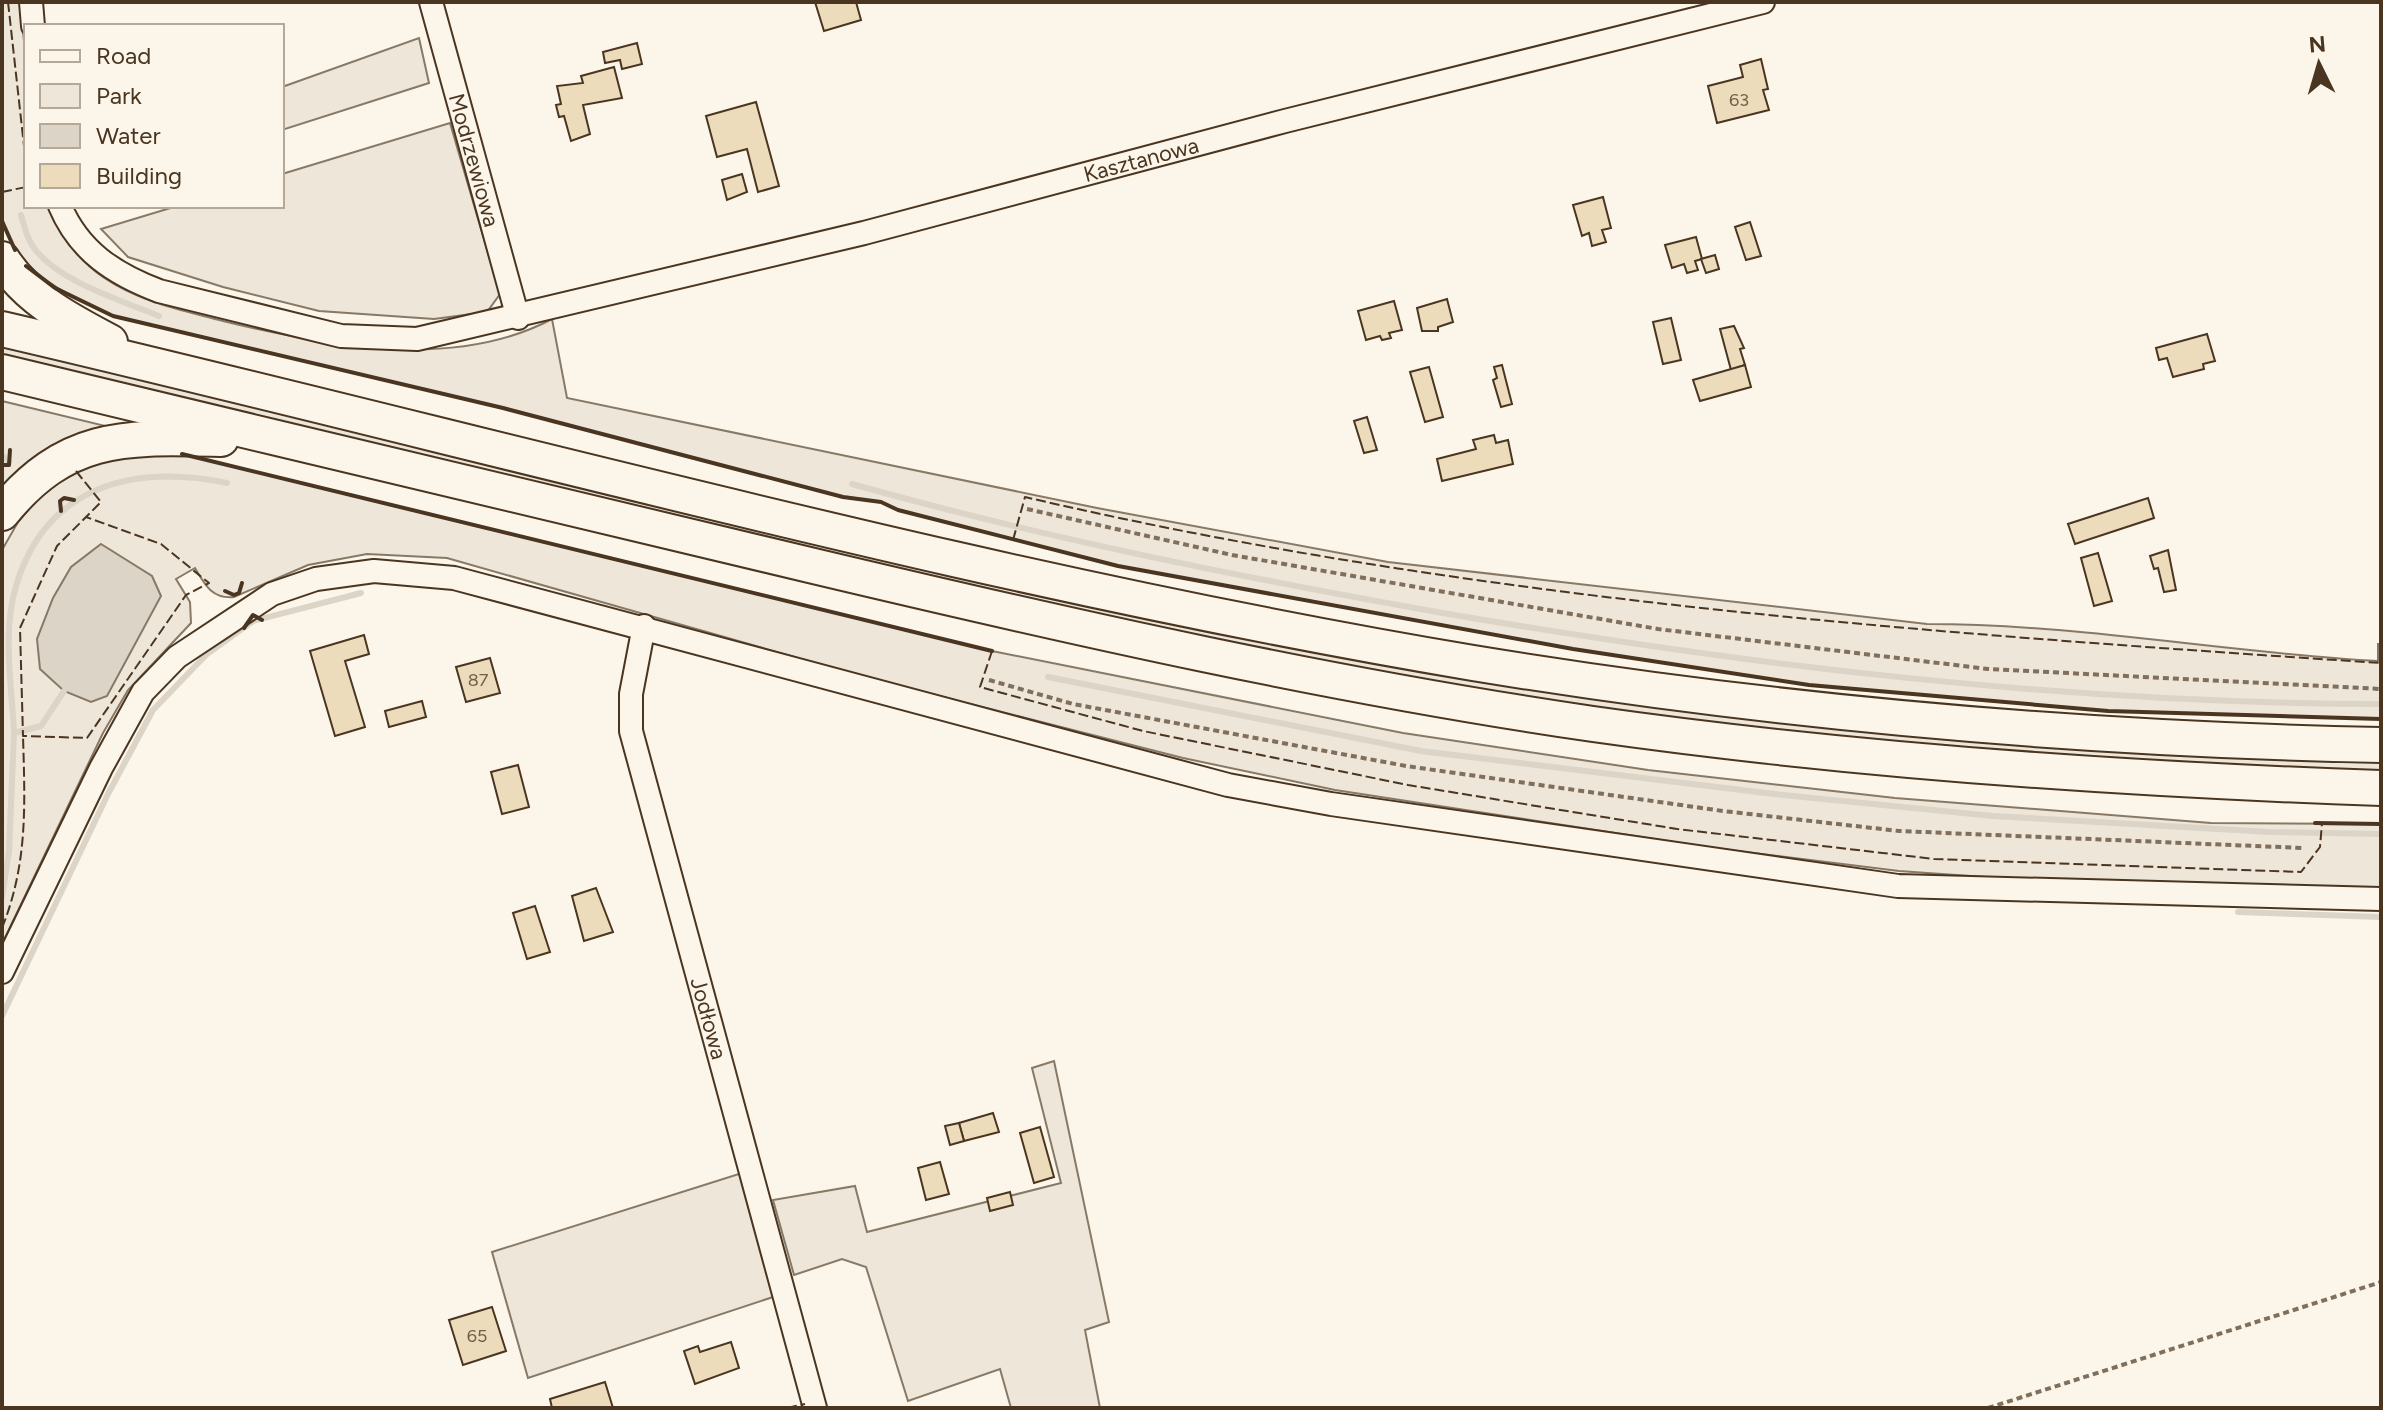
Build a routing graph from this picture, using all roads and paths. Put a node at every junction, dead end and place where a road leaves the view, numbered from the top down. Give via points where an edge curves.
1 (31, 2) edge
2 (431, 2) edge
3 (1763, 2) edge
4 (33, 24) edge
5 (61, 208) edge
6 (2, 259) edge
7 (518, 318) junction
8 (2, 329) edge
9 (146, 362) junction
10 (2, 372) edge
11 (286, 440) junction
12 (1027, 509) dead end
13 (2, 513) edge
14 (644, 626) junction
15 (989, 680) dead end
16 (2381, 689) edge
17 (2381, 745) edge
18 (2381, 788) edge
19 (2303, 848) dead end
20 (2381, 899) edge
21 (2, 972) edge
22 (2381, 1282) edge
23 (815, 1408) edge
24 (1988, 1408) edge

1 - 4 street
2 - 7 street, Modrzewiowa
3 - 7 street, Kasztanowa
5 - 7 street, Kasztanowa via 78,240 94,256 135,282 195,301 366,339 417,339
6 - 9 highway via 49,308
8 - 9 highway
9 - 17 highway via 974,561 1454,659 1686,693 1938,720
10 - 11 highway
11 - 13 highway via 134,437 105,443 48,469
11 - 18 highway via 997,610 1468,704 1684,736 1939,763
12 - 16 path via 1232,555 1658,629 1988,669
14 - 20 street via 1228,785 1331,804 1898,886
14 - 21 street via 422,572 374,571 316,579 272,594 177,657 143,692
14 - 23 street, Jodłowa via 631,694 631,731
15 - 19 path via 1073,704 1406,766 1723,811 1899,831
22 - 24 path

